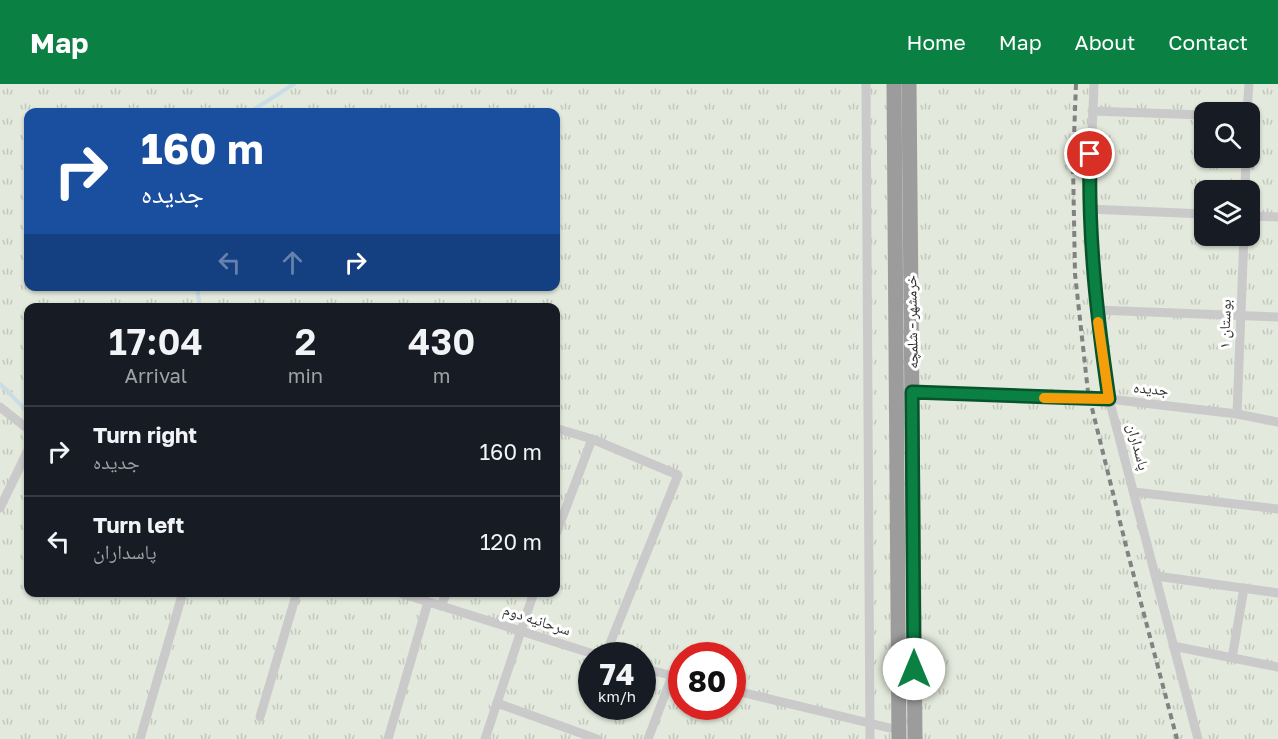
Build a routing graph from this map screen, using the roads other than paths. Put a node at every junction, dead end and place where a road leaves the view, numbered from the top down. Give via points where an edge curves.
1 (866, 84) edge
2 (894, 84) edge
3 (909, 84) edge
4 (1094, 84) edge
5 (1249, 84) edge
6 (1248, 102) edge
7 (1092, 111) junction
8 (1194, 115) edge
9 (1089, 209) junction
10 (1194, 214) edge
11 (1260, 216) edge
12 (1278, 217) edge
13 (1243, 246) edge
14 (1096, 310) junction
15 (1240, 315) junction
16 (1278, 317) edge
17 (896, 390) junction
18 (912, 392) junction
19 (1109, 399) junction
20 (0, 407) edge
21 (1238, 414) junction
22 (1278, 422) edge
23 (24, 426) edge
24 (560, 429) edge
25 (592, 439) junction
26 (24, 458) edge
27 (1134, 492) junction
28 (0, 508) edge
29 (1278, 509) edge
30 (560, 524) edge
31 (1156, 576) junction
32 (1244, 588) junction
33 (1278, 593) edge
34 (182, 597) edge
35 (296, 597) edge
36 (412, 597) edge
37 (445, 597) edge
38 (532, 597) edge
39 (428, 602) junction
40 (441, 606) junction
41 (520, 630) junction
42 (610, 642) edge
43 (1173, 646) junction
44 (578, 649) edge
45 (1232, 658) junction
46 (1278, 667) edge
47 (746, 693) edge
48 (668, 695) edge
49 (496, 703) junction
50 (260, 717) dead end
51 (870, 724) junction
52 (898, 734) edge
53 (140, 739) edge
54 (388, 739) edge
55 (485, 739) edge
56 (597, 739) edge
57 (648, 739) edge
58 (870, 739) edge
59 (915, 739) edge
60 (1198, 739) edge

1 - 51 street
2 - 17 highway, خرمشهر - شلمچه
3 - 18 highway, خرمشهر - شلمچه
4 - 7 street, پاسداران
5 - 6 street
7 - 8 street
7 - 9 street, پاسداران
9 - 10 street
9 - 14 street, پاسداران
11 - 12 street
13 - 15 street, بوستان ۱
14 - 15 street
14 - 19 street, پاسداران
15 - 16 street
15 - 21 street, بوستان ۱
17 - 18 street, جدیده
17 - 52 highway, خرمشهر - شلمچه
18 - 19 street, جدیده
18 - 59 highway, خرمشهر - شلمچه
19 - 21 street, جدیده
19 - 27 street, پاسداران
20 - 23 street
21 - 22 street, جدیده
24 - 25 street
25 - 30 street
25 - 42 street via 678,475
26 - 28 street
27 - 29 street
27 - 31 street, پاسداران
31 - 32 street
31 - 43 street, پاسداران
32 - 33 street
32 - 45 street
34 - 53 street
35 - 50 street
36 - 39 street, سرحانیه دوم
37 - 40 street
38 - 41 street
39 - 40 street, سرحانیه دوم
39 - 54 street
40 - 41 street, سرحانیه دوم
41 - 44 street, سرحانیه دوم
41 - 49 street
43 - 45 street
43 - 60 street, پاسداران
45 - 46 street
47 - 51 street
48 - 57 street
49 - 55 street
49 - 56 street
51 - 52 street
51 - 58 street

